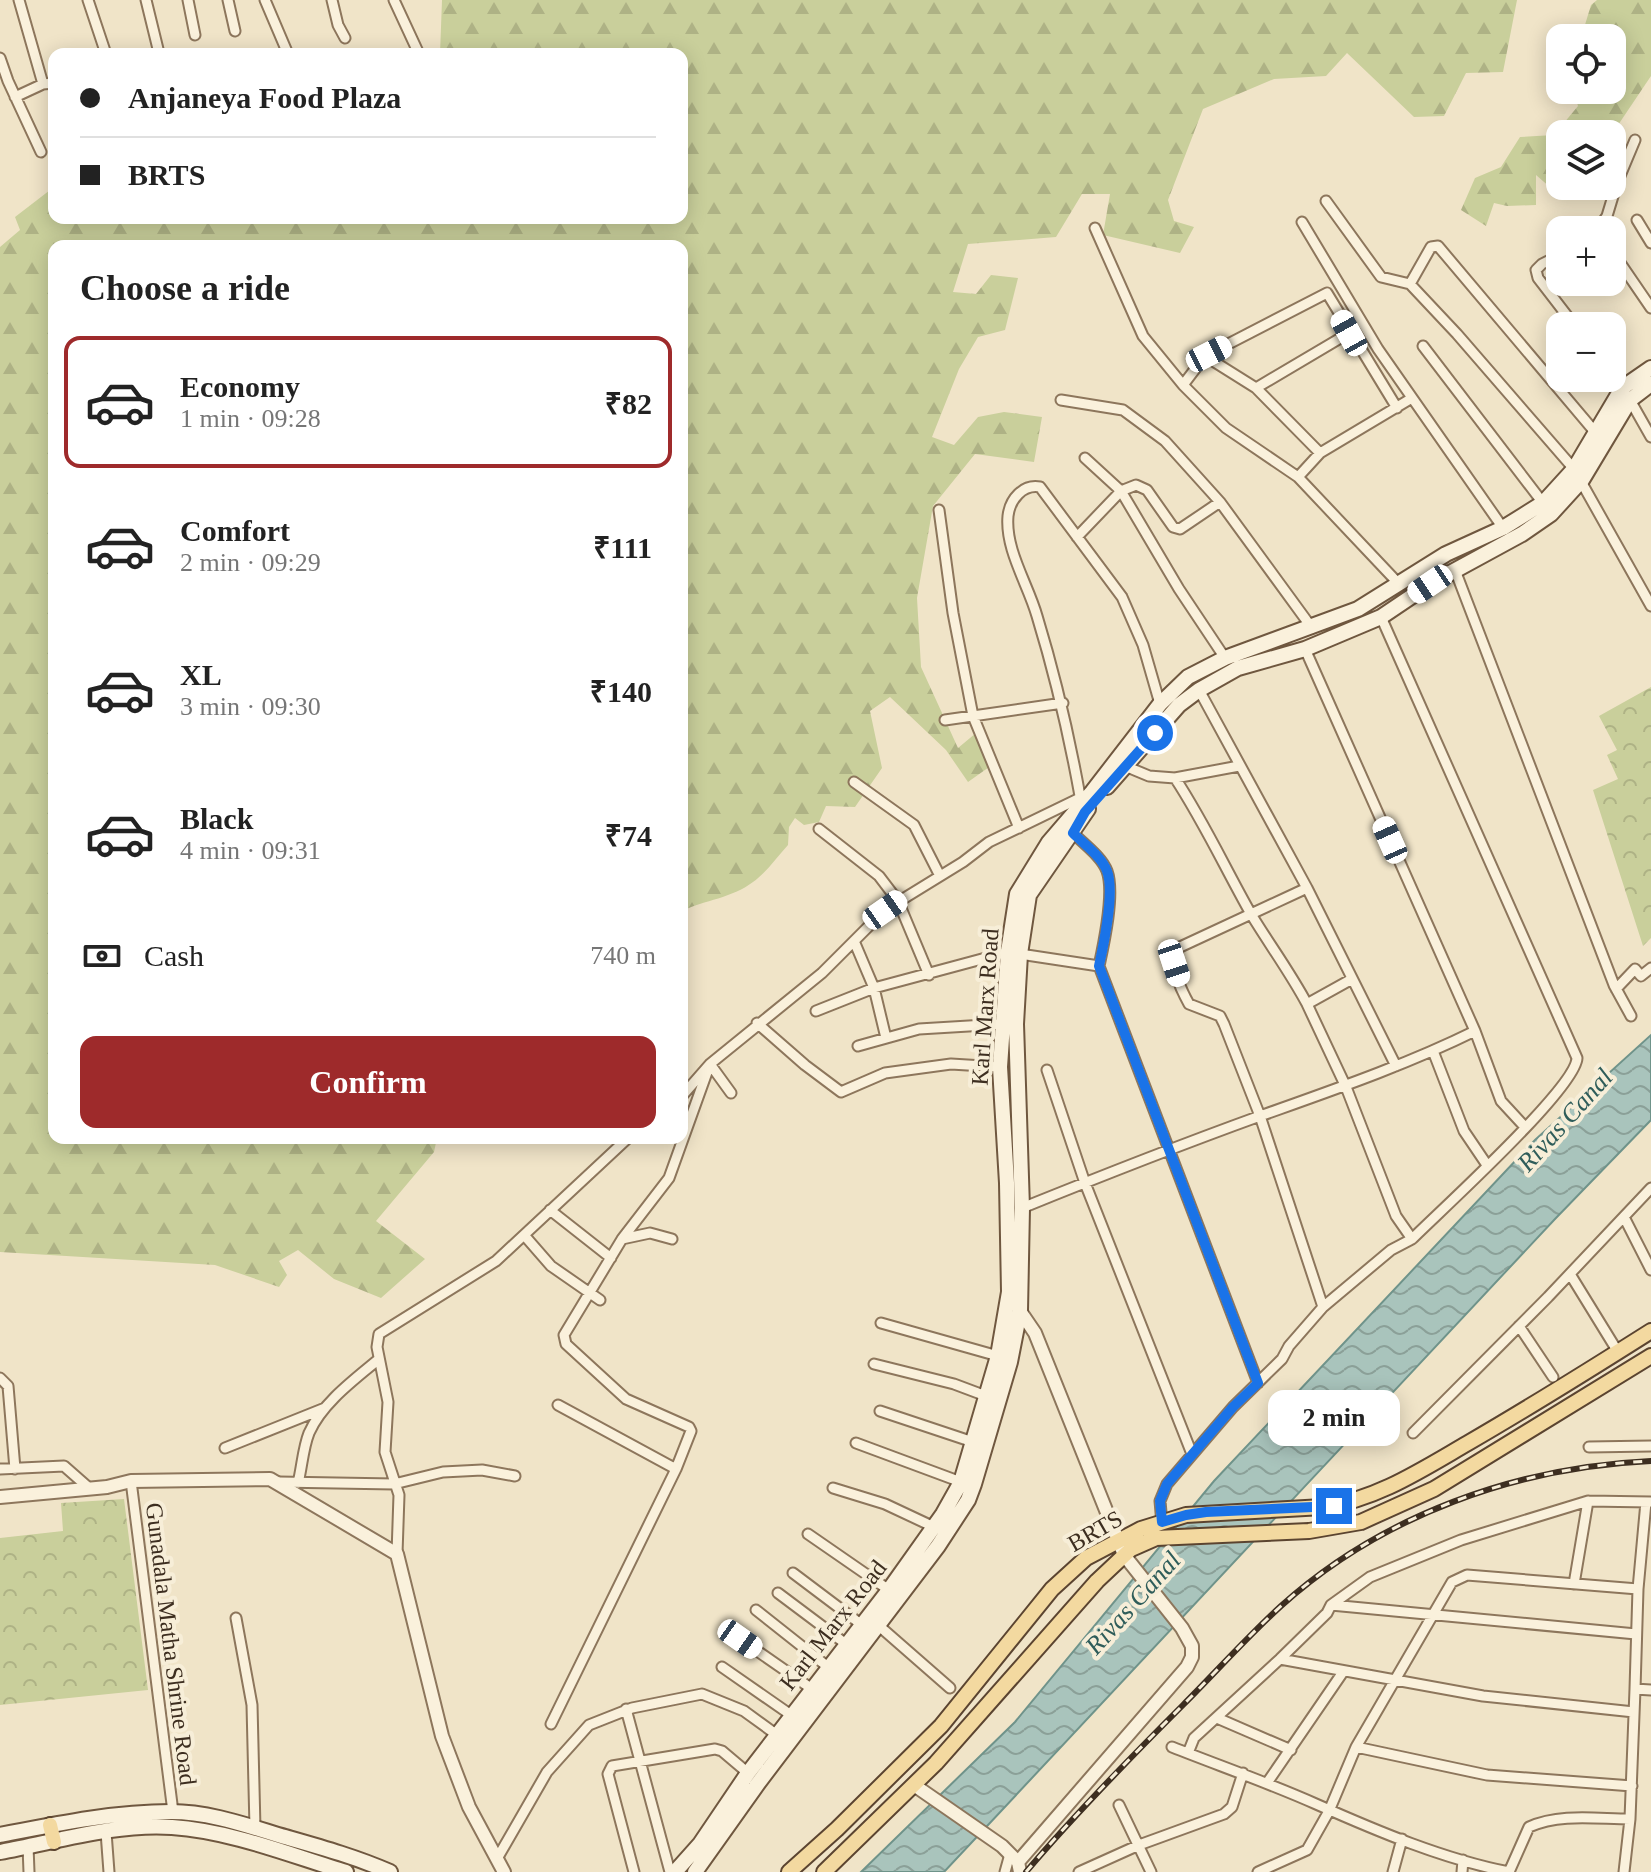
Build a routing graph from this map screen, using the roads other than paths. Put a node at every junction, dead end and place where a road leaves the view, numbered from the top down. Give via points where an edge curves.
1 (19, 0) edge
2 (88, 0) edge
3 (146, 0) edge
4 (188, 0) edge
5 (228, 0) edge
6 (265, 0) edge
7 (332, 0) edge
8 (394, 0) edge
9 (235, 31) dead end
10 (195, 35) dead end
11 (345, 38) dead end
12 (104, 48) edge
13 (158, 48) edge
14 (285, 48) edge
15 (416, 48) edge
16 (1, 63) edge
17 (48, 80) edge
18 (48, 83) edge
19 (15, 97) junction
20 (1635, 140) dead end
21 (41, 152) dead end
22 (1326, 201) dead end
23 (1607, 216) edge
24 (1637, 220) dead end
25 (1302, 222) dead end
26 (1095, 228) dead end
27 (1651, 243) edge
28 (1546, 262) edge
29 (1626, 271) edge
30 (1410, 284) junction
31 (1546, 288) edge
32 (1552, 296) edge
33 (1651, 308) edge
34 (1564, 312) edge
35 (1349, 333) junction
36 (1423, 346) dead end
37 (1205, 356) junction
38 (1651, 368) edge
39 (1651, 384) edge
40 (1183, 385) junction
41 (1256, 388) junction
42 (1626, 394) junction
43 (1412, 398) junction
44 (1061, 400) dead end
45 (1397, 408) junction
46 (1595, 432) junction
47 (1651, 437) edge
48 (1320, 453) junction
49 (1085, 458) dead end
50 (1578, 475) junction
51 (1298, 477) junction
52 (1121, 491) junction
53 (1220, 502) junction
54 (1543, 503) junction
55 (939, 510) dead end
56 (1503, 528) junction
57 (1077, 537) junction
58 (1455, 570) junction
59 (1399, 584) junction
60 (1651, 606) edge
61 (1381, 617) junction
62 (1312, 628) junction
63 (1305, 649) junction
64 (1225, 658) junction
65 (1199, 690) junction
66 (1063, 703) junction
67 (1160, 704) junction
68 (973, 716) junction
69 (945, 720) dead end
70 (1125, 766) junction
71 (1239, 766) junction
72 (1175, 778) junction
73 (854, 782) dead end
74 (1093, 792) junction
75 (1019, 828) junction
76 (819, 829) dead end
77 (1073, 833) junction
78 (940, 876) junction
79 (1307, 888) junction
80 (898, 901) junction
81 (1251, 914) junction
82 (854, 941) junction
83 (1014, 953) junction
84 (1099, 966) junction
85 (1651, 968) edge
86 (929, 975) junction
87 (1352, 979) junction
88 (874, 988) junction
89 (1616, 989) junction
90 (1307, 1004) junction
91 (816, 1011) dead end
92 (1631, 1016) dead end
93 (757, 1023) junction
94 (1002, 1024) junction
95 (1475, 1031) junction
96 (886, 1038) junction
97 (858, 1046) dead end
98 (1433, 1051) junction
99 (710, 1064) junction
100 (1396, 1066) junction
101 (1000, 1067) junction
102 (1047, 1070) dead end
103 (1346, 1087) junction
104 (688, 1089) edge
105 (731, 1093) dead end
106 (1260, 1116) junction
107 (688, 1125) edge
108 (1525, 1127) junction
109 (622, 1144) edge
110 (681, 1144) edge
111 (1170, 1149) junction
112 (1487, 1165) junction
113 (1085, 1183) junction
114 (1651, 1188) edge
115 (1022, 1208) junction
116 (550, 1210) junction
117 (1624, 1217) junction
118 (524, 1235) junction
119 (622, 1239) junction
120 (672, 1239) dead end
121 (1412, 1239) junction
122 (611, 1258) junction
123 (1651, 1270) edge
124 (1570, 1274) junction
125 (588, 1292) junction
126 (600, 1300) dead end
127 (1323, 1307) junction
128 (1020, 1311) junction
129 (881, 1323) dead end
130 (1519, 1326) junction
131 (1651, 1331) edge
132 (1618, 1352) junction
133 (998, 1356) junction
134 (1651, 1356) edge
135 (379, 1359) junction
136 (874, 1364) dead end
137 (1553, 1377) dead end
138 (0, 1378) edge
139 (1258, 1383) junction
140 (986, 1396) junction
141 (558, 1405) dead end
142 (328, 1406) junction
143 (880, 1411) dead end
144 (1413, 1433) dead end
145 (973, 1442) junction
146 (856, 1443) dead end
147 (1651, 1446) edge
148 (1589, 1447) dead end
149 (225, 1448) dead end
150 (1192, 1454) junction
151 (0, 1469) edge
152 (15, 1469) junction
153 (676, 1469) junction
154 (515, 1476) dead end
155 (131, 1481) junction
156 (279, 1482) junction
157 (961, 1482) junction
158 (298, 1483) junction
159 (394, 1484) junction
160 (89, 1488) junction
161 (833, 1488) dead end
162 (0, 1497) edge
163 (1588, 1501) junction
164 (1648, 1502) edge
165 (934, 1527) junction
166 (1164, 1530) junction
167 (808, 1534) dead end
168 (397, 1554) junction
169 (1125, 1554) junction
170 (793, 1573) dead end
171 (1574, 1584) junction
172 (1638, 1589) junction
173 (889, 1590) junction
174 (778, 1593) dead end
175 (1331, 1605) junction
176 (756, 1610) dead end
177 (1434, 1615) junction
178 (236, 1618) dead end
179 (862, 1625) junction
180 (878, 1625) junction
181 (1636, 1634) junction
182 (740, 1639) dead end
183 (846, 1644) junction
184 (1280, 1659) junction
185 (722, 1667) dead end
186 (828, 1667) junction
187 (1343, 1672) junction
188 (1396, 1682) junction
189 (950, 1688) dead end
190 (812, 1689) junction
191 (1635, 1689) junction
192 (1651, 1690) edge
193 (626, 1709) junction
194 (1634, 1712) junction
195 (791, 1715) junction
196 (1217, 1718) junction
197 (551, 1724) dead end
198 (777, 1735) junction
199 (1172, 1747) dead end
200 (1356, 1747) junction
201 (1291, 1750) junction
202 (1188, 1753) junction
203 (640, 1760) junction
204 (748, 1773) junction
205 (1243, 1773) junction
206 (1267, 1783) junction
207 (914, 1785) junction
208 (1632, 1786) junction
209 (1119, 1805) dead end
210 (1329, 1811) junction
211 (173, 1812) junction
212 (1630, 1819) junction
213 (50, 1825) junction
214 (255, 1828) junction
215 (106, 1832) junction
216 (0, 1835) edge
217 (1402, 1839) junction
218 (54, 1842) junction
219 (1139, 1845) junction
220 (28, 1846) junction
221 (0, 1852) edge
222 (498, 1857) junction
223 (1012, 1859) edge
224 (1463, 1860) junction
225 (29, 1872) edge
226 (109, 1872) edge
227 (346, 1872) edge
228 (390, 1872) edge
229 (504, 1872) edge
230 (634, 1872) edge
231 (673, 1872) edge
232 (695, 1872) edge
233 (789, 1872) edge
234 (824, 1872) edge
235 (1005, 1872) edge
236 (1079, 1872) edge
237 (1151, 1872) edge
238 (1258, 1872) edge
239 (1393, 1872) edge
240 (1462, 1872) edge
241 (1509, 1872) edge
242 (1624, 1872) edge

1 - 17 street
2 - 12 street
3 - 13 street
4 - 10 street
5 - 9 street
6 - 14 street
7 - 11 street
8 - 15 street
16 - 19 street
18 - 19 street
19 - 21 street
20 - 23 street
22 - 30 street via 1381,277
24 - 27 street
25 - 43 street
26 - 40 street via 1143,336
28 - 31 street via 1536,270
29 - 33 street
30 - 46 street via 1431,247 1438,246
30 - 50 street
32 - 34 street
35 - 37 street via 1327,293
35 - 41 street
35 - 45 street
36 - 54 street
37 - 40 street
37 - 41 street
38 - 42 main road, Karl Marx Road
39 - 42 main road, Karl Marx Road
40 - 51 street via 1226,428
41 - 48 street
42 - 46 main road, Karl Marx Road
42 - 47 street
42 - 50 main road, Karl Marx Road
43 - 45 street
43 - 56 street
44 - 53 street via 1123,410 1165,441
45 - 48 street
46 - 50 main road, Karl Marx Road
48 - 51 street
49 - 52 street
50 - 54 main road, Karl Marx Road
50 - 58 main road, Karl Marx Road via 1551,514
50 - 60 street
51 - 59 street
52 - 53 street via 1142,486 1180,529
52 - 57 street
52 - 64 street
53 - 62 street
54 - 56 main road, Karl Marx Road
55 - 68 street
56 - 59 main road, Karl Marx Road via 1446,554
57 - 66 street via 1040,487 1024,489 1011,501 1007,518 1018,569
57 - 67 street via 1122,597
58 - 61 main road, Karl Marx Road
58 - 89 street
59 - 62 main road, Karl Marx Road
61 - 63 main road, Karl Marx Road
61 - 108 street via 1577,1058 1568,1080
62 - 64 main road, Karl Marx Road
63 - 65 main road, Karl Marx Road via 1238,668
63 - 95 street
64 - 67 main road, Karl Marx Road via 1188,677
65 - 70 main road, Karl Marx Road
65 - 71 street
66 - 68 street
66 - 74 street
67 - 74 main road, Karl Marx Road
68 - 69 street
68 - 75 street
70 - 72 street via 1149,776
70 - 74 main road, Karl Marx Road
71 - 72 street
71 - 79 street
72 - 81 street
73 - 78 street via 914,825
74 - 75 street
74 - 77 main road, Karl Marx Road
74 - 83 main road, Karl Marx Road via 1049,842 1017,894
75 - 78 street
76 - 80 street via 879,876
77 - 83 main road, Karl Marx Road via 1029,895
77 - 84 street via 1108,873 1108,921
78 - 80 street
79 - 81 street
79 - 87 street
80 - 82 street
80 - 86 street
81 - 90 street
81 - 106 street via 1180,947 1174,963 1189,1004 1220,1016
82 - 88 street
82 - 93 street
83 - 84 street
83 - 86 street
83 - 94 main road, Karl Marx Road
83 - 115 main road, Karl Marx Road
84 - 111 street
85 - 89 street via 1641,976 1635,969
86 - 88 street
87 - 90 street
87 - 100 street
88 - 91 street
88 - 96 street
89 - 92 street
90 - 103 street
93 - 99 street
93 - 101 street via 841,1092 885,1073 951,1064
94 - 96 street via 919,1029
94 - 101 main road, Karl Marx Road
95 - 98 street
95 - 108 street via 1501,1101
96 - 97 street
98 - 100 street
98 - 112 street via 1464,1131
99 - 104 street
99 - 105 street
99 - 107 street
100 - 103 street
101 - 133 main road, Karl Marx Road via 1009,1292
102 - 113 street
103 - 106 street
103 - 121 street via 1396,1216
106 - 111 street
106 - 127 street
108 - 112 street
109 - 116 street
110 - 119 street via 669,1178
111 - 113 street
111 - 139 street
112 - 121 street
113 - 115 street
113 - 150 street
114 - 117 street
115 - 128 main road, Karl Marx Road
116 - 118 street
116 - 122 street
117 - 123 street
117 - 124 street
118 - 125 street via 551,1266
118 - 135 street via 496,1261 379,1334
119 - 120 street via 650,1233
119 - 122 street
121 - 127 street via 1391,1250
122 - 125 street
124 - 130 street
124 - 132 street
125 - 126 street
125 - 153 street via 563,1340 626,1399 689,1427
127 - 139 street
128 - 169 street via 1035,1333
128 - 180 main road, Karl Marx Road via 968,1500
129 - 133 street
130 - 137 street
130 - 144 street
131 - 132 main road, BRTS
132 - 166 main road, BRTS via 1401,1481 1344,1504 1186,1515
133 - 140 main road, Karl Marx Road
134 - 166 main road, BRTS via 1458,1475 1361,1522 1291,1532
135 - 142 street
135 - 159 street via 388,1402 385,1452
136 - 140 street
138 - 152 street via 8,1386
139 - 150 street
140 - 145 main road, Karl Marx Road
141 - 153 street
142 - 149 street
142 - 158 street via 309,1434
143 - 145 street
145 - 157 main road, Karl Marx Road
146 - 157 street
147 - 148 street
150 - 166 street via 1160,1501
151 - 152 street
152 - 160 street via 64,1466
153 - 197 street
154 - 159 street via 482,1470 443,1472
155 - 156 street
155 - 160 street
155 - 211 street, Gunadala Matha Shrine Road
156 - 158 street
156 - 168 street
157 - 165 main road, Karl Marx Road
158 - 159 street
159 - 168 street via 399,1495
160 - 162 street
161 - 165 street
163 - 164 street
163 - 171 street
163 - 175 street via 1461,1540 1370,1577
164 - 172 street
165 - 173 main road, Karl Marx Road
166 - 169 main road, BRTS
167 - 173 street
168 - 222 street via 442,1736 469,1807
169 - 207 main road, BRTS
169 - 223 street via 1182,1628 1192,1657
169 - 233 main road, BRTS via 1086,1558 1059,1581 941,1726
170 - 179 street
171 - 172 street
171 - 177 street via 1467,1575 1452,1582
172 - 181 street
173 - 179 main road, Karl Marx Road
174 - 183 street
175 - 177 street
175 - 184 street
176 - 186 street
177 - 181 street
177 - 188 street
178 - 214 street via 252,1705
179 - 183 main road, Karl Marx Road
180 - 189 street
180 - 232 main road, Karl Marx Road
181 - 191 street
182 - 190 street
183 - 186 main road, Karl Marx Road
184 - 187 street
184 - 196 street
185 - 195 street
186 - 190 main road, Karl Marx Road
187 - 188 street
187 - 201 street
188 - 194 street
188 - 200 street
190 - 195 main road, Karl Marx Road
191 - 192 street
191 - 194 street
193 - 198 street via 702,1694 744,1711
193 - 203 street
193 - 222 street via 589,1725 547,1772
194 - 208 street
195 - 198 main road, Karl Marx Road
196 - 201 street
196 - 202 street via 1194,1738
198 - 204 main road, Karl Marx Road
199 - 202 street
200 - 208 street via 1487,1775
200 - 210 street
201 - 206 street
202 - 205 street
203 - 204 street via 715,1749
203 - 230 street via 612,1766 608,1774
203 - 231 street
204 - 231 main road, Karl Marx Road via 700,1844
205 - 206 street
205 - 219 street via 1232,1807 1224,1814
206 - 210 street
207 - 223 street
207 - 234 main road, BRTS
208 - 212 street
209 - 219 street
210 - 217 street
210 - 238 street via 1307,1850
211 - 213 main road
211 - 214 main road
212 - 241 street via 1540,1822 1529,1827
212 - 242 street
213 - 216 main road
213 - 218 main road
214 - 228 main road
215 - 218 main road
215 - 226 street
215 - 227 main road via 172,1827 196,1831
217 - 224 street
217 - 239 street
218 - 220 main road
219 - 236 street
219 - 237 street
220 - 221 main road
220 - 225 street
222 - 229 street
223 - 235 street
224 - 240 street
224 - 241 street

